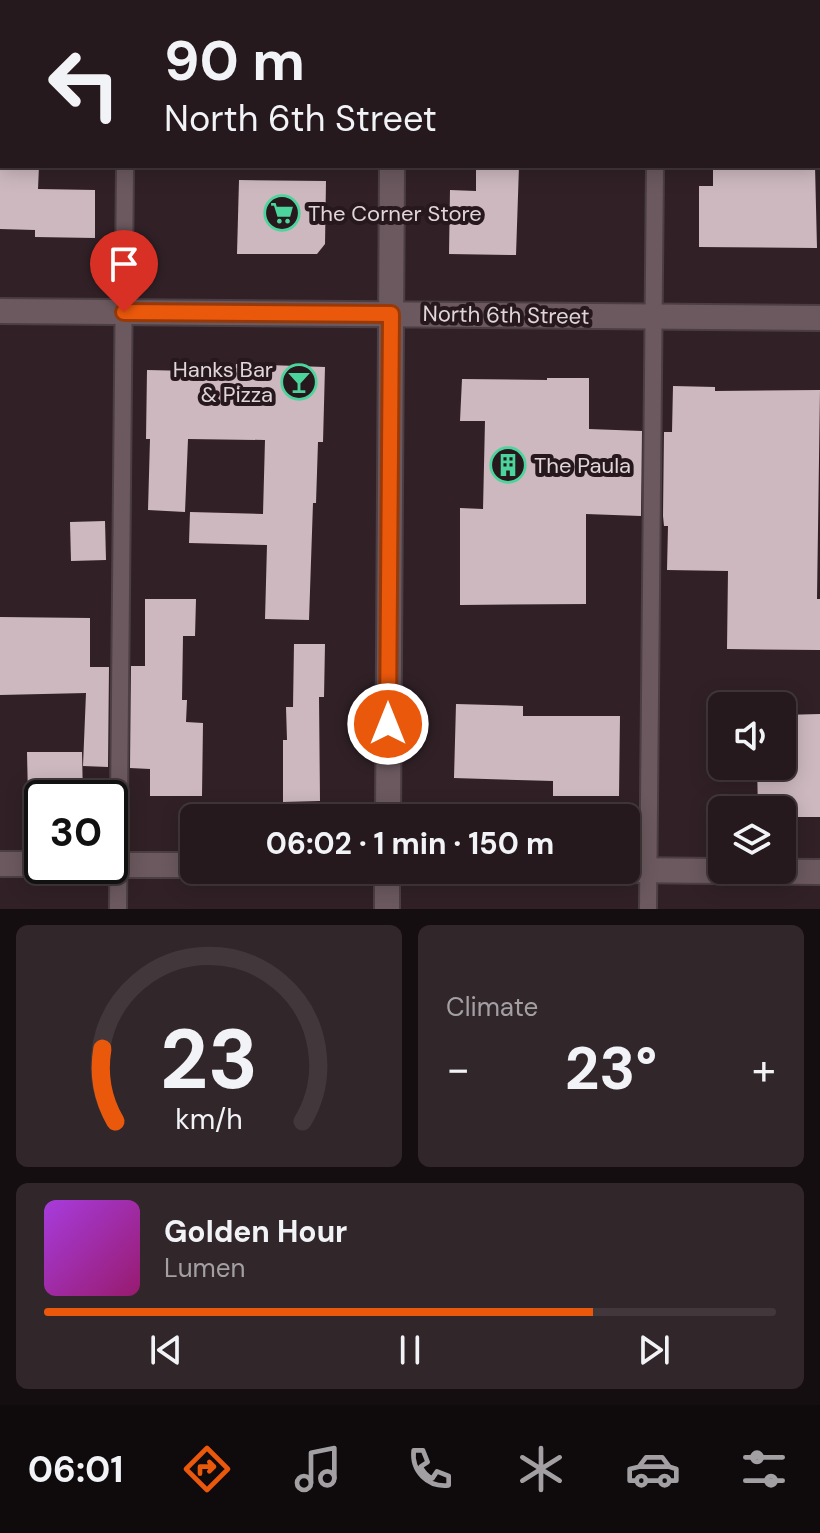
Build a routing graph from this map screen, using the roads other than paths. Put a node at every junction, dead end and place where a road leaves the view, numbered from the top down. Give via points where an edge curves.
1 (125, 168) edge
2 (392, 168) edge
3 (655, 168) edge
4 (0, 311) edge
5 (124, 312) junction
6 (391, 314) junction
7 (653, 317) junction
8 (820, 318) edge
9 (116, 780) edge
10 (388, 804) edge
11 (639, 804) edge
12 (0, 864) edge
13 (24, 864) edge
14 (128, 865) edge
15 (180, 865) edge
16 (640, 870) edge
17 (820, 872) edge
18 (640, 881) edge
19 (116, 884) edge
20 (387, 884) edge
21 (118, 909) edge
22 (387, 909) edge
23 (648, 909) edge

1 - 5 lane
2 - 6 street
3 - 7 lane
4 - 5 street, North 6th Street
5 - 6 street, North 6th Street
5 - 9 lane
6 - 7 street, North 6th Street
6 - 10 street
7 - 8 street, North 6th Street
7 - 11 lane
12 - 13 street
14 - 15 street
16 - 17 street
18 - 23 lane
19 - 21 lane
20 - 22 street

